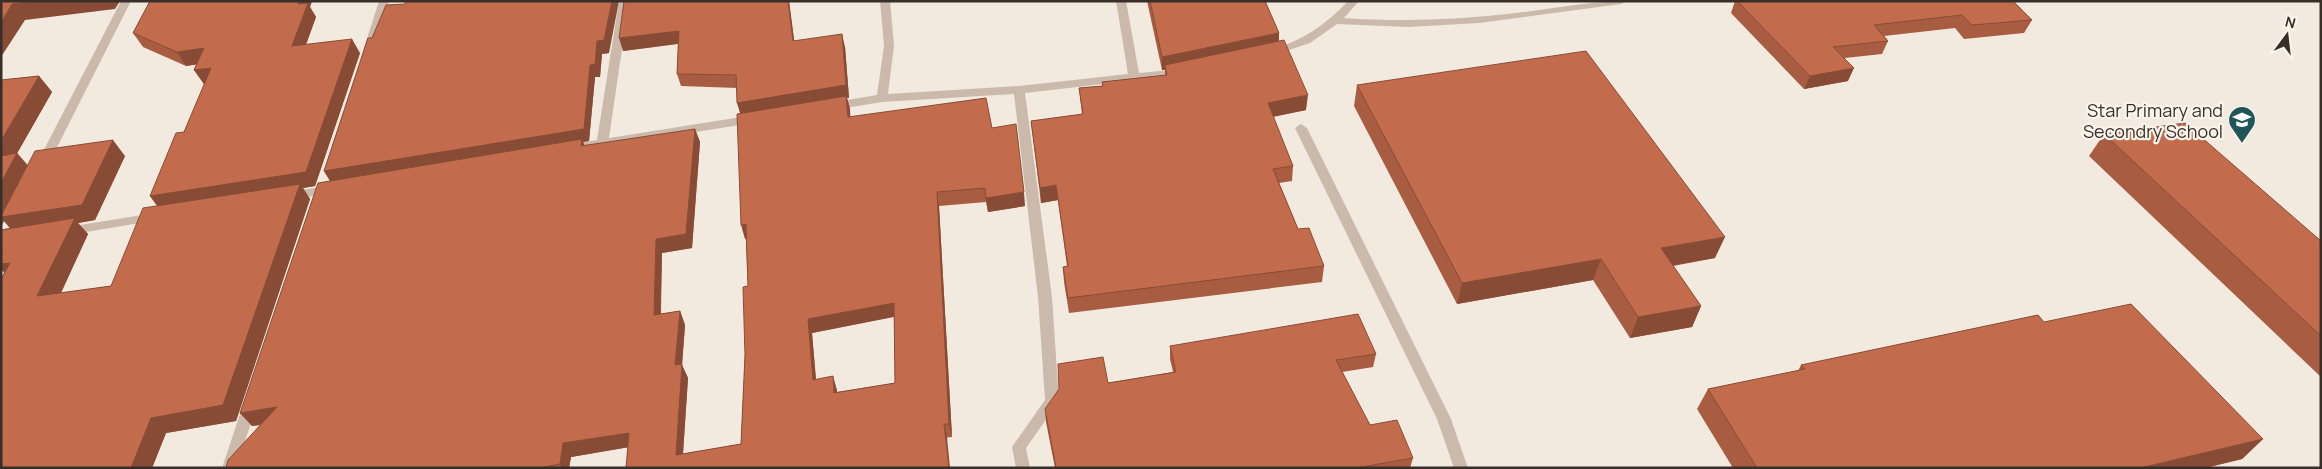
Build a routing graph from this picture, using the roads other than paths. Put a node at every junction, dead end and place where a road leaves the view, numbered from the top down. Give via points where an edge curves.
1 (126, 1) edge
2 (384, 1) edge
3 (624, 1) edge
4 (885, 1) edge
5 (1121, 1) edge
6 (1354, 1) edge
7 (1621, 1) edge
8 (1336, 21) junction
9 (1256, 56) edge
10 (362, 68) edge
11 (1194, 69) edge
12 (1134, 77) junction
13 (1020, 90) junction
14 (882, 98) junction
15 (824, 108) edge
16 (766, 117) edge
17 (1301, 128) dead end
18 (602, 143) junction
19 (564, 150) edge
20 (328, 172) edge
21 (34, 179) edge
22 (341, 188) edge
23 (320, 196) junction
24 (274, 199) edge
25 (167, 215) edge
26 (60, 232) edge
27 (254, 394) edge
28 (229, 468) edge
29 (1023, 468) edge
30 (1461, 468) edge

1 - 21 street
2 - 10 street
3 - 18 street
4 - 14 street via 889,46
5 - 12 street
6 - 8 street
7 - 8 street via 1489,19 1373,24
8 - 9 street via 1291,49
11 - 12 street
12 - 13 street
13 - 14 street
13 - 29 street via 1045,297 1052,402 1019,447
14 - 15 street
16 - 18 street
17 - 30 street via 1444,419
18 - 19 street
20 - 23 street
22 - 23 street
23 - 24 street
25 - 26 street
27 - 28 street

